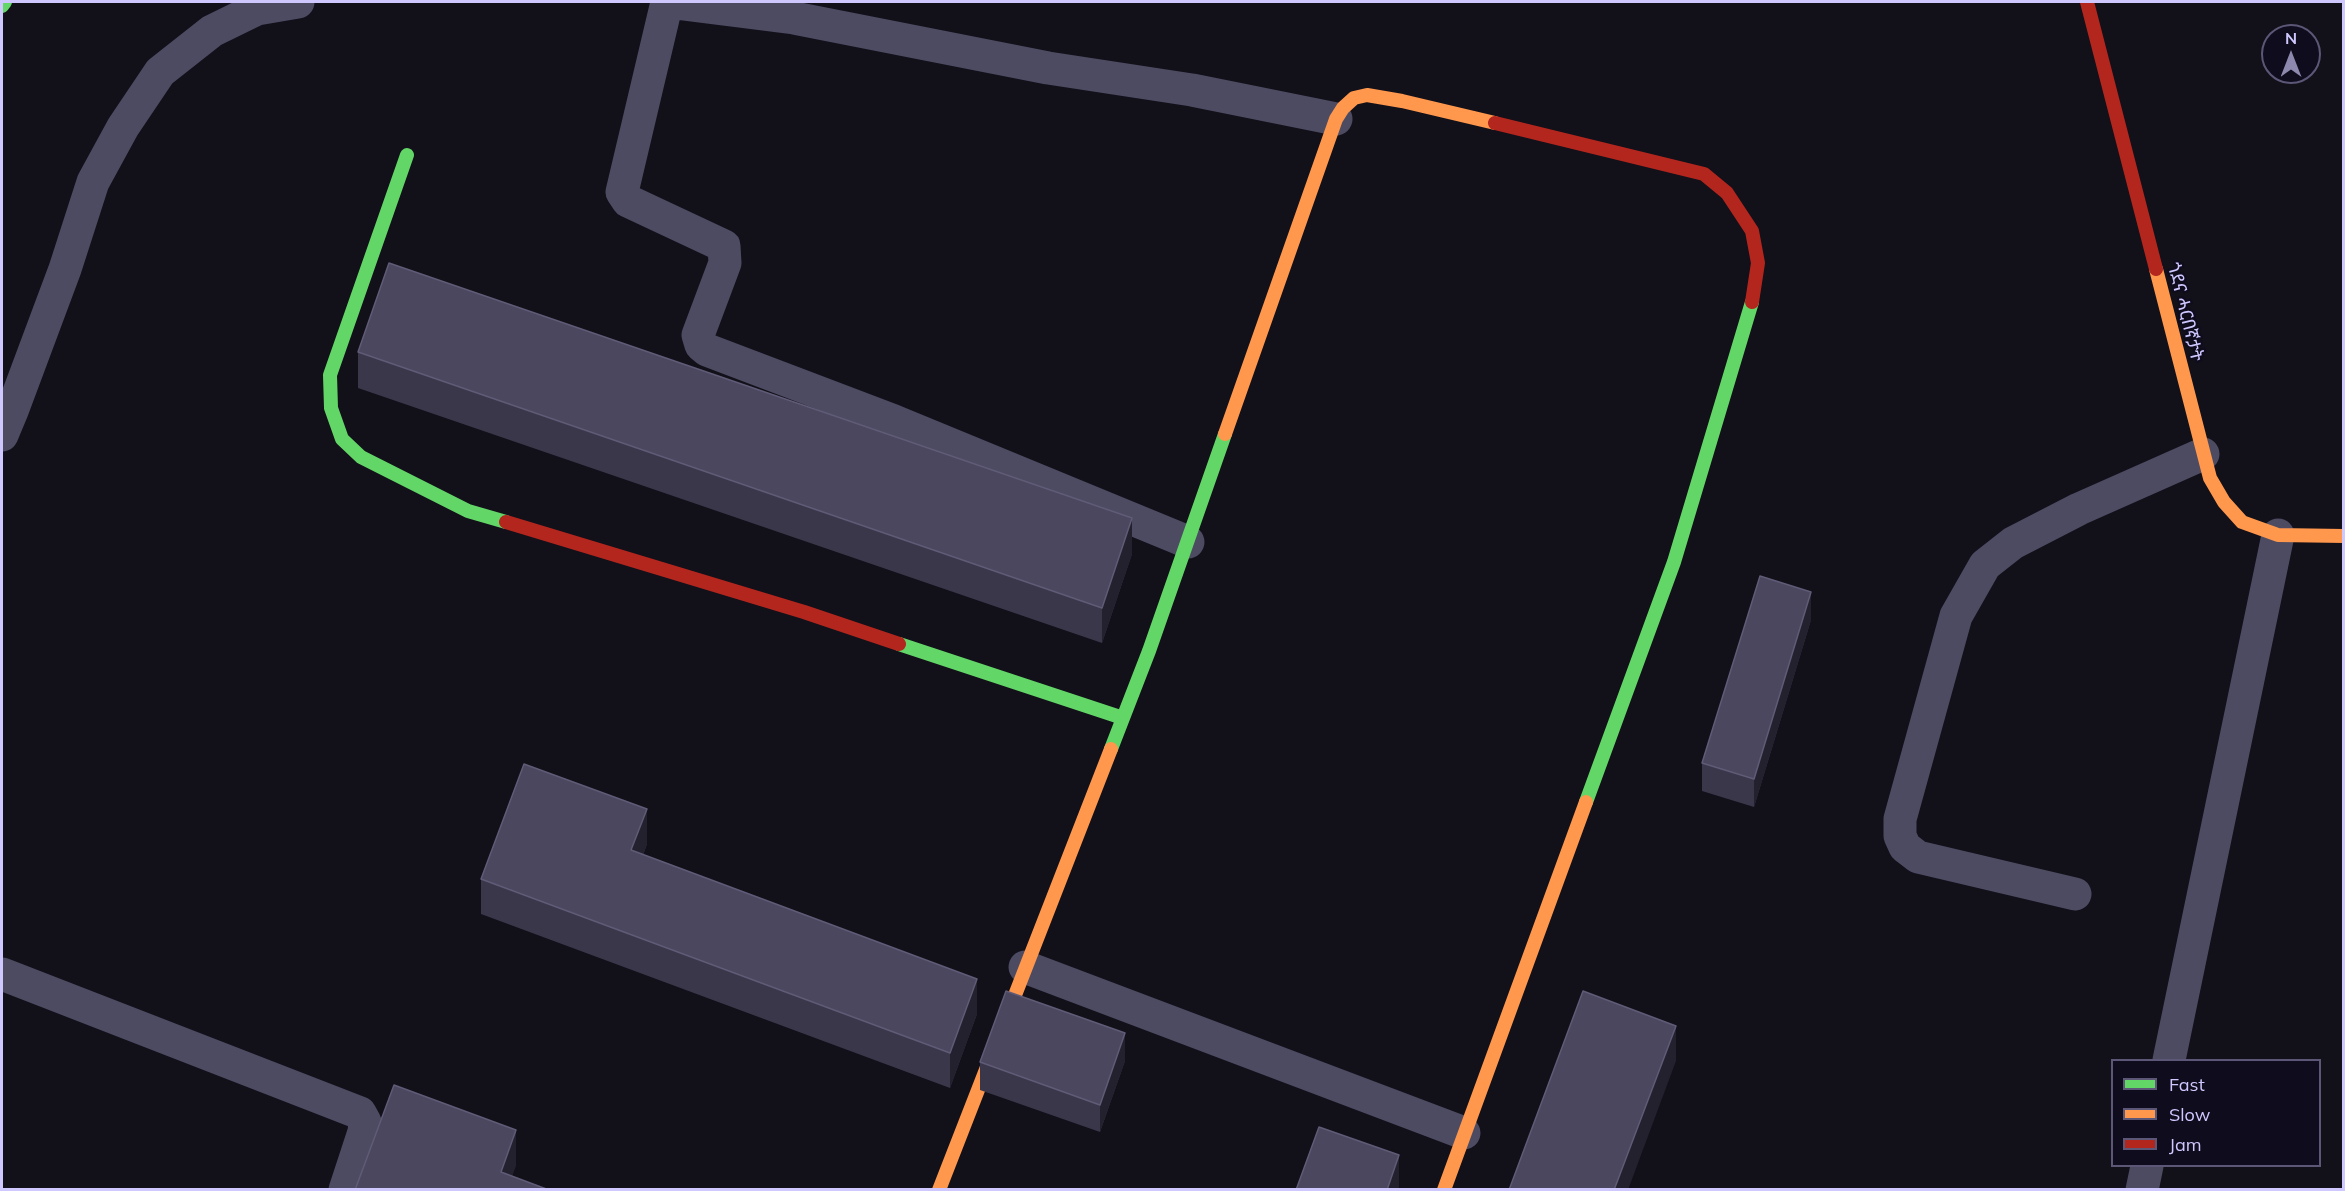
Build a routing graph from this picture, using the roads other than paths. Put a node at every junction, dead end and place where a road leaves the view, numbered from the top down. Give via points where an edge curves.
1 (5, 2) edge
2 (298, 2) edge
3 (667, 2) edge
4 (2087, 2) edge
5 (2, 6) edge
6 (1336, 118) junction
7 (407, 155) dead end
8 (2, 435) edge
9 (2203, 454) junction
10 (2278, 535) junction
11 (2343, 536) edge
12 (1188, 542) junction
13 (1123, 718) junction
14 (2075, 894) dead end
15 (1025, 967) junction
16 (2, 974) edge
17 (2169, 1059) edge
18 (1464, 1133) junction
19 (2147, 1167) edge
20 (345, 1190) edge
21 (939, 1190) edge
22 (1444, 1190) edge
23 (2142, 1190) edge

1 - 5 street
2 - 8 street via 257,9 212,31 160,72 93,182 65,269
3 - 6 street via 794,18 1048,68
3 - 12 street via 622,192 628,201 724,246 725,263 698,335 701,345
4 - 9 street, ጎደና ሓርበኛታት
6 - 12 street
6 - 18 street via 1354,98 1367,95 1704,174 1727,193 1752,231 1758,264 1751,309 1674,562
7 - 13 street via 330,375 331,408 342,439 361,457 468,511 804,612
9 - 10 street, ጎደና ሓርበኛታት via 2210,478 2242,522
9 - 14 street via 2013,543 1985,565 1956,616 1900,819 1900,836 1905,847 1918,857
10 - 11 street, ጎደና ሓርበኛታት
10 - 17 street
12 - 13 street
13 - 15 street
15 - 18 street
15 - 21 street
16 - 20 street via 360,1113 365,1122
18 - 22 street
19 - 23 street

